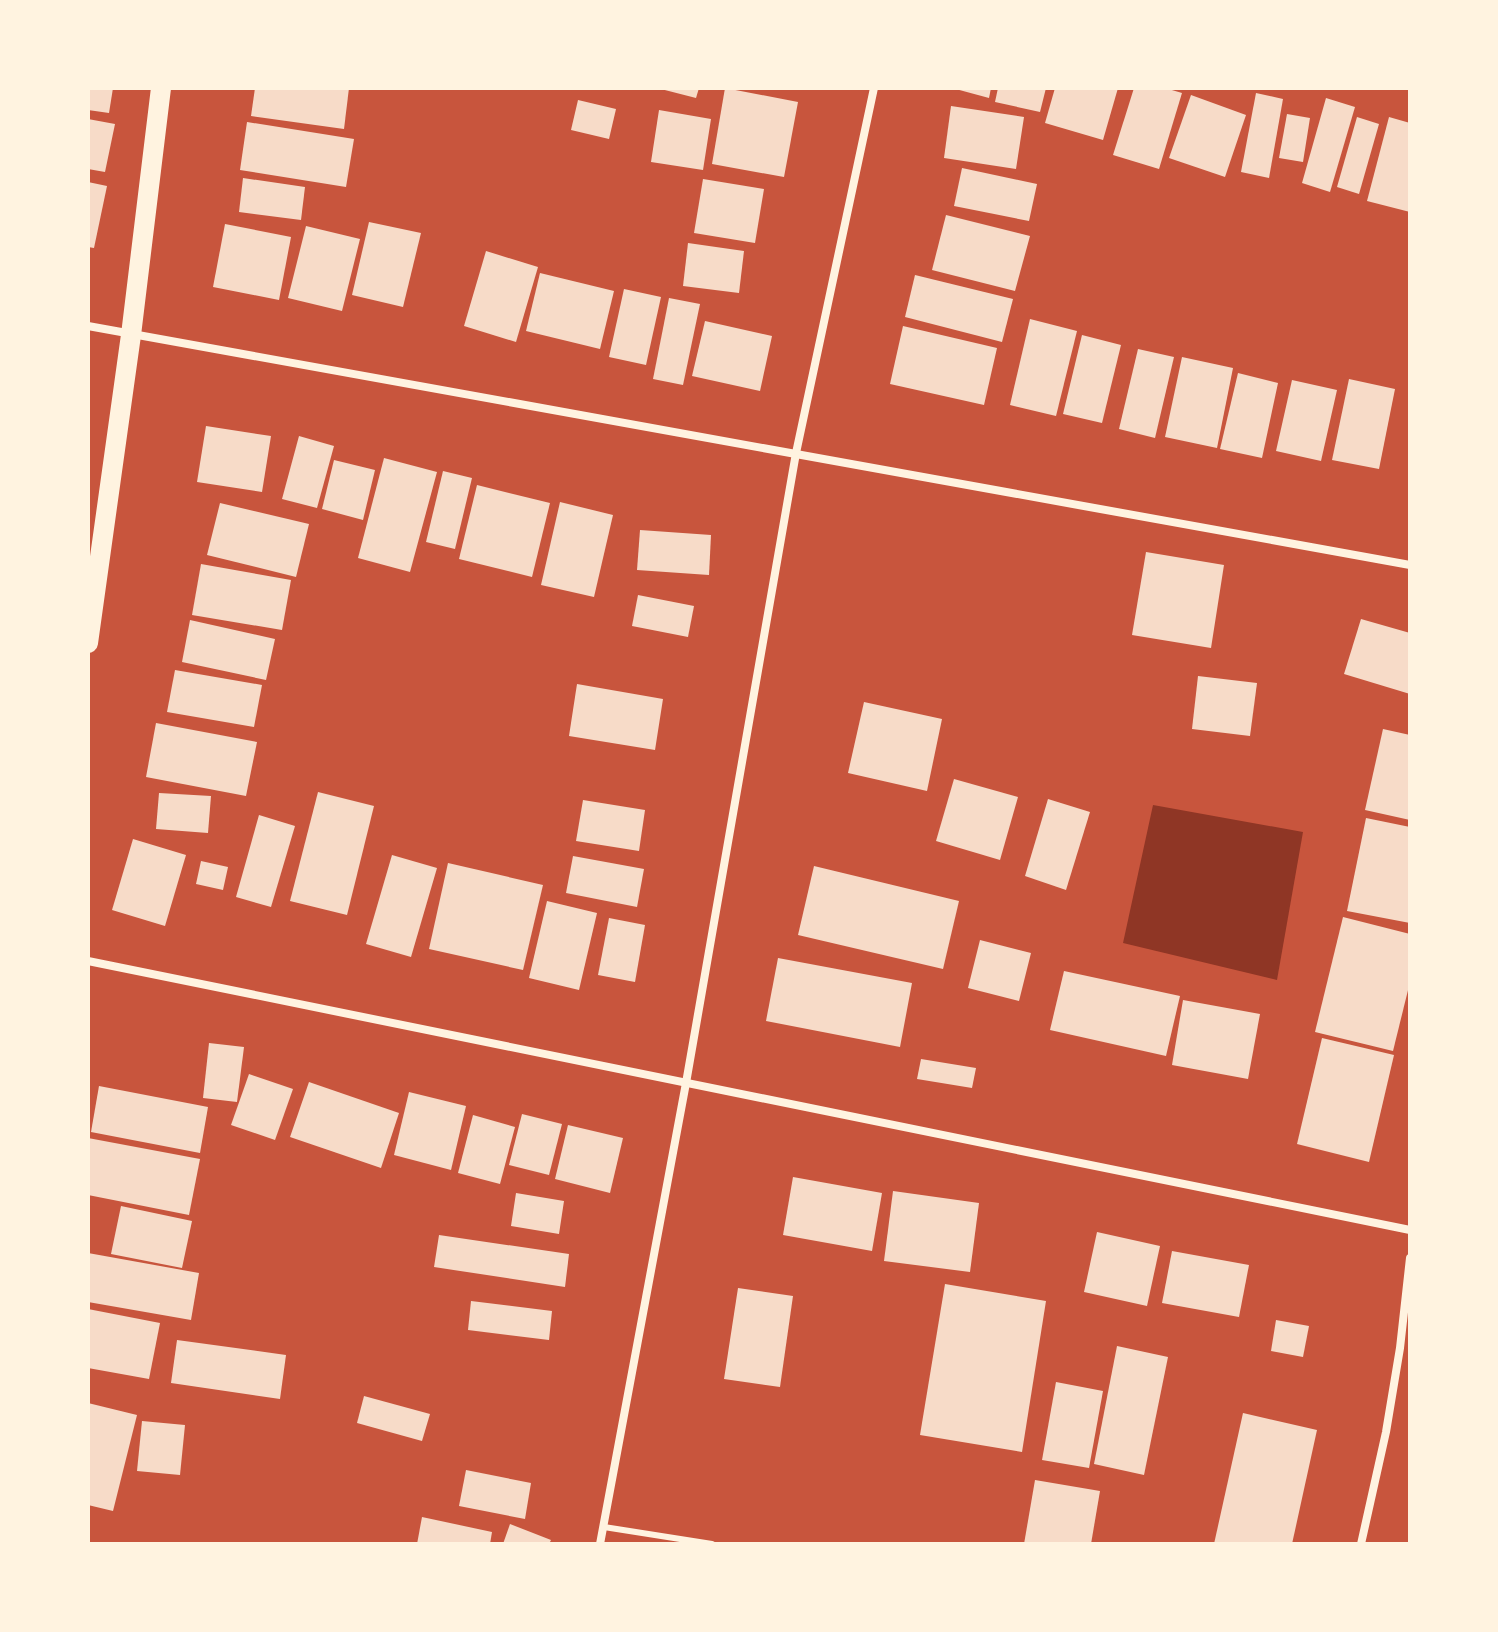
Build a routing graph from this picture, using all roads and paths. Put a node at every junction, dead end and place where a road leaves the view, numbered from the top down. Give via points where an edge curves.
1 (161, 88) edge
2 (874, 88) edge
3 (88, 326) edge
4 (131, 335) junction
5 (796, 453) junction
6 (1410, 565) edge
7 (88, 643) edge
8 (88, 961) edge
9 (686, 1083) junction
10 (1410, 1230) edge
11 (1410, 1258) edge
12 (604, 1527) junction
13 (600, 1544) edge
14 (712, 1544) edge
15 (1361, 1544) edge

1 - 4 main road
2 - 5 street
3 - 4 street
4 - 5 street
4 - 7 main road
5 - 6 street
5 - 9 street
8 - 9 street
9 - 10 street
9 - 12 street
11 - 15 street via 1386,1432
12 - 13 street
12 - 14 lane

